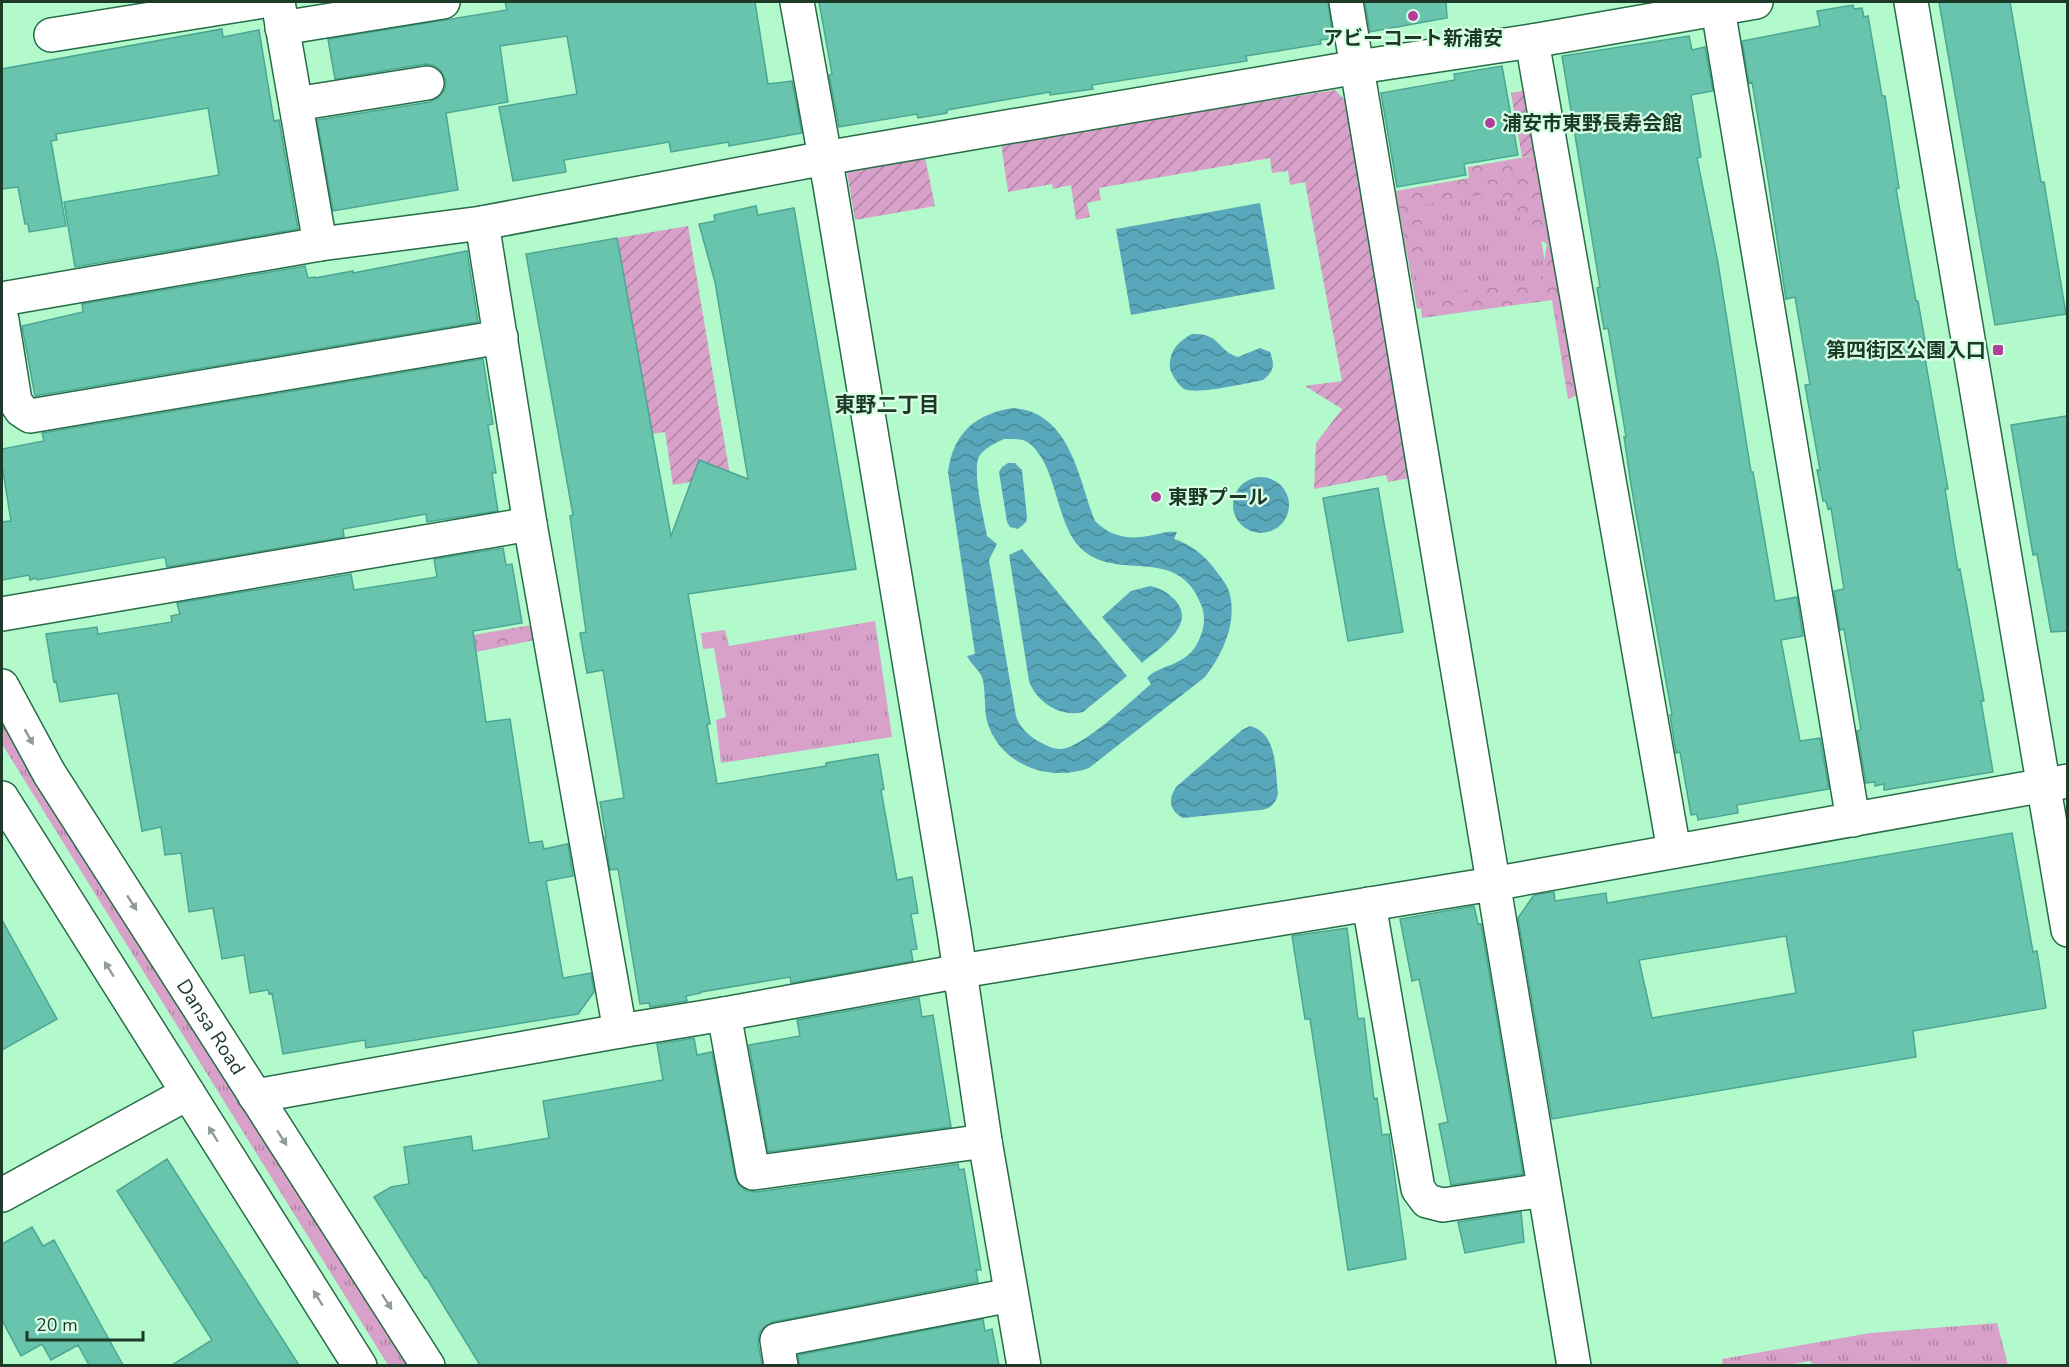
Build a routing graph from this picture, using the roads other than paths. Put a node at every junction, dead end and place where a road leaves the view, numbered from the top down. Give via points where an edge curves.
1 (258, 2) edge
2 (443, 2) edge
3 (797, 2) edge
4 (1346, 2) edge
5 (1756, 2) edge
6 (1911, 2) edge
7 (1718, 9) junction
8 (280, 15) edge
9 (51, 35) dead end
10 (1532, 41) junction
11 (1358, 67) junction
12 (427, 83) dead end
13 (296, 104) junction
14 (825, 158) junction
15 (482, 222) junction
16 (320, 244) junction
17 (2, 298) edge
18 (2, 320) edge
19 (501, 337) junction
20 (530, 524) junction
21 (2, 614) edge
22 (2, 686) edge
23 (2055, 783) edge
24 (4, 808) edge
25 (1853, 820) junction
26 (1674, 851) junction
27 (1492, 884) junction
28 (1369, 904) junction
29 (2067, 930) edge
30 (961, 971) junction
31 (724, 1014) junction
32 (620, 1030) junction
33 (188, 1093) junction
34 (255, 1096) junction
35 (984, 1141) junction
36 (1544, 1190) junction
37 (2, 1196) edge
38 (1011, 1295) junction
39 (360, 1365) edge
40 (428, 1365) edge
41 (781, 1365) edge
42 (1024, 1365) edge
43 (1574, 1365) edge

1 - 9 street
2 - 8 street
3 - 14 street
4 - 11 street
5 - 7 street
6 - 23 street
7 - 10 street
7 - 25 street
8 - 13 street
10 - 11 street
10 - 26 street
11 - 14 street
11 - 27 street
12 - 13 street
13 - 16 street
14 - 15 street
14 - 30 street
15 - 16 street
15 - 19 street
16 - 17 street
18 - 19 street via 15,401 30,416
19 - 20 street
20 - 21 street
20 - 32 street
22 -> 34 street, Dansa Road via 49,773
23 - 25 street
23 - 29 street
33 -> 24 street
25 - 26 street
26 - 27 street
27 - 28 street
27 - 36 street
28 - 30 street
28 - 36 street via 1418,1189 1427,1200 1443,1204
30 - 31 street
30 - 35 street
31 - 32 street
31 - 35 street via 753,1173
32 - 34 street
33 - 37 street
39 -> 33 street
34 -> 40 street, Dansa Road
35 - 38 street
36 - 43 street
38 - 41 street via 777,1340
38 - 42 street

